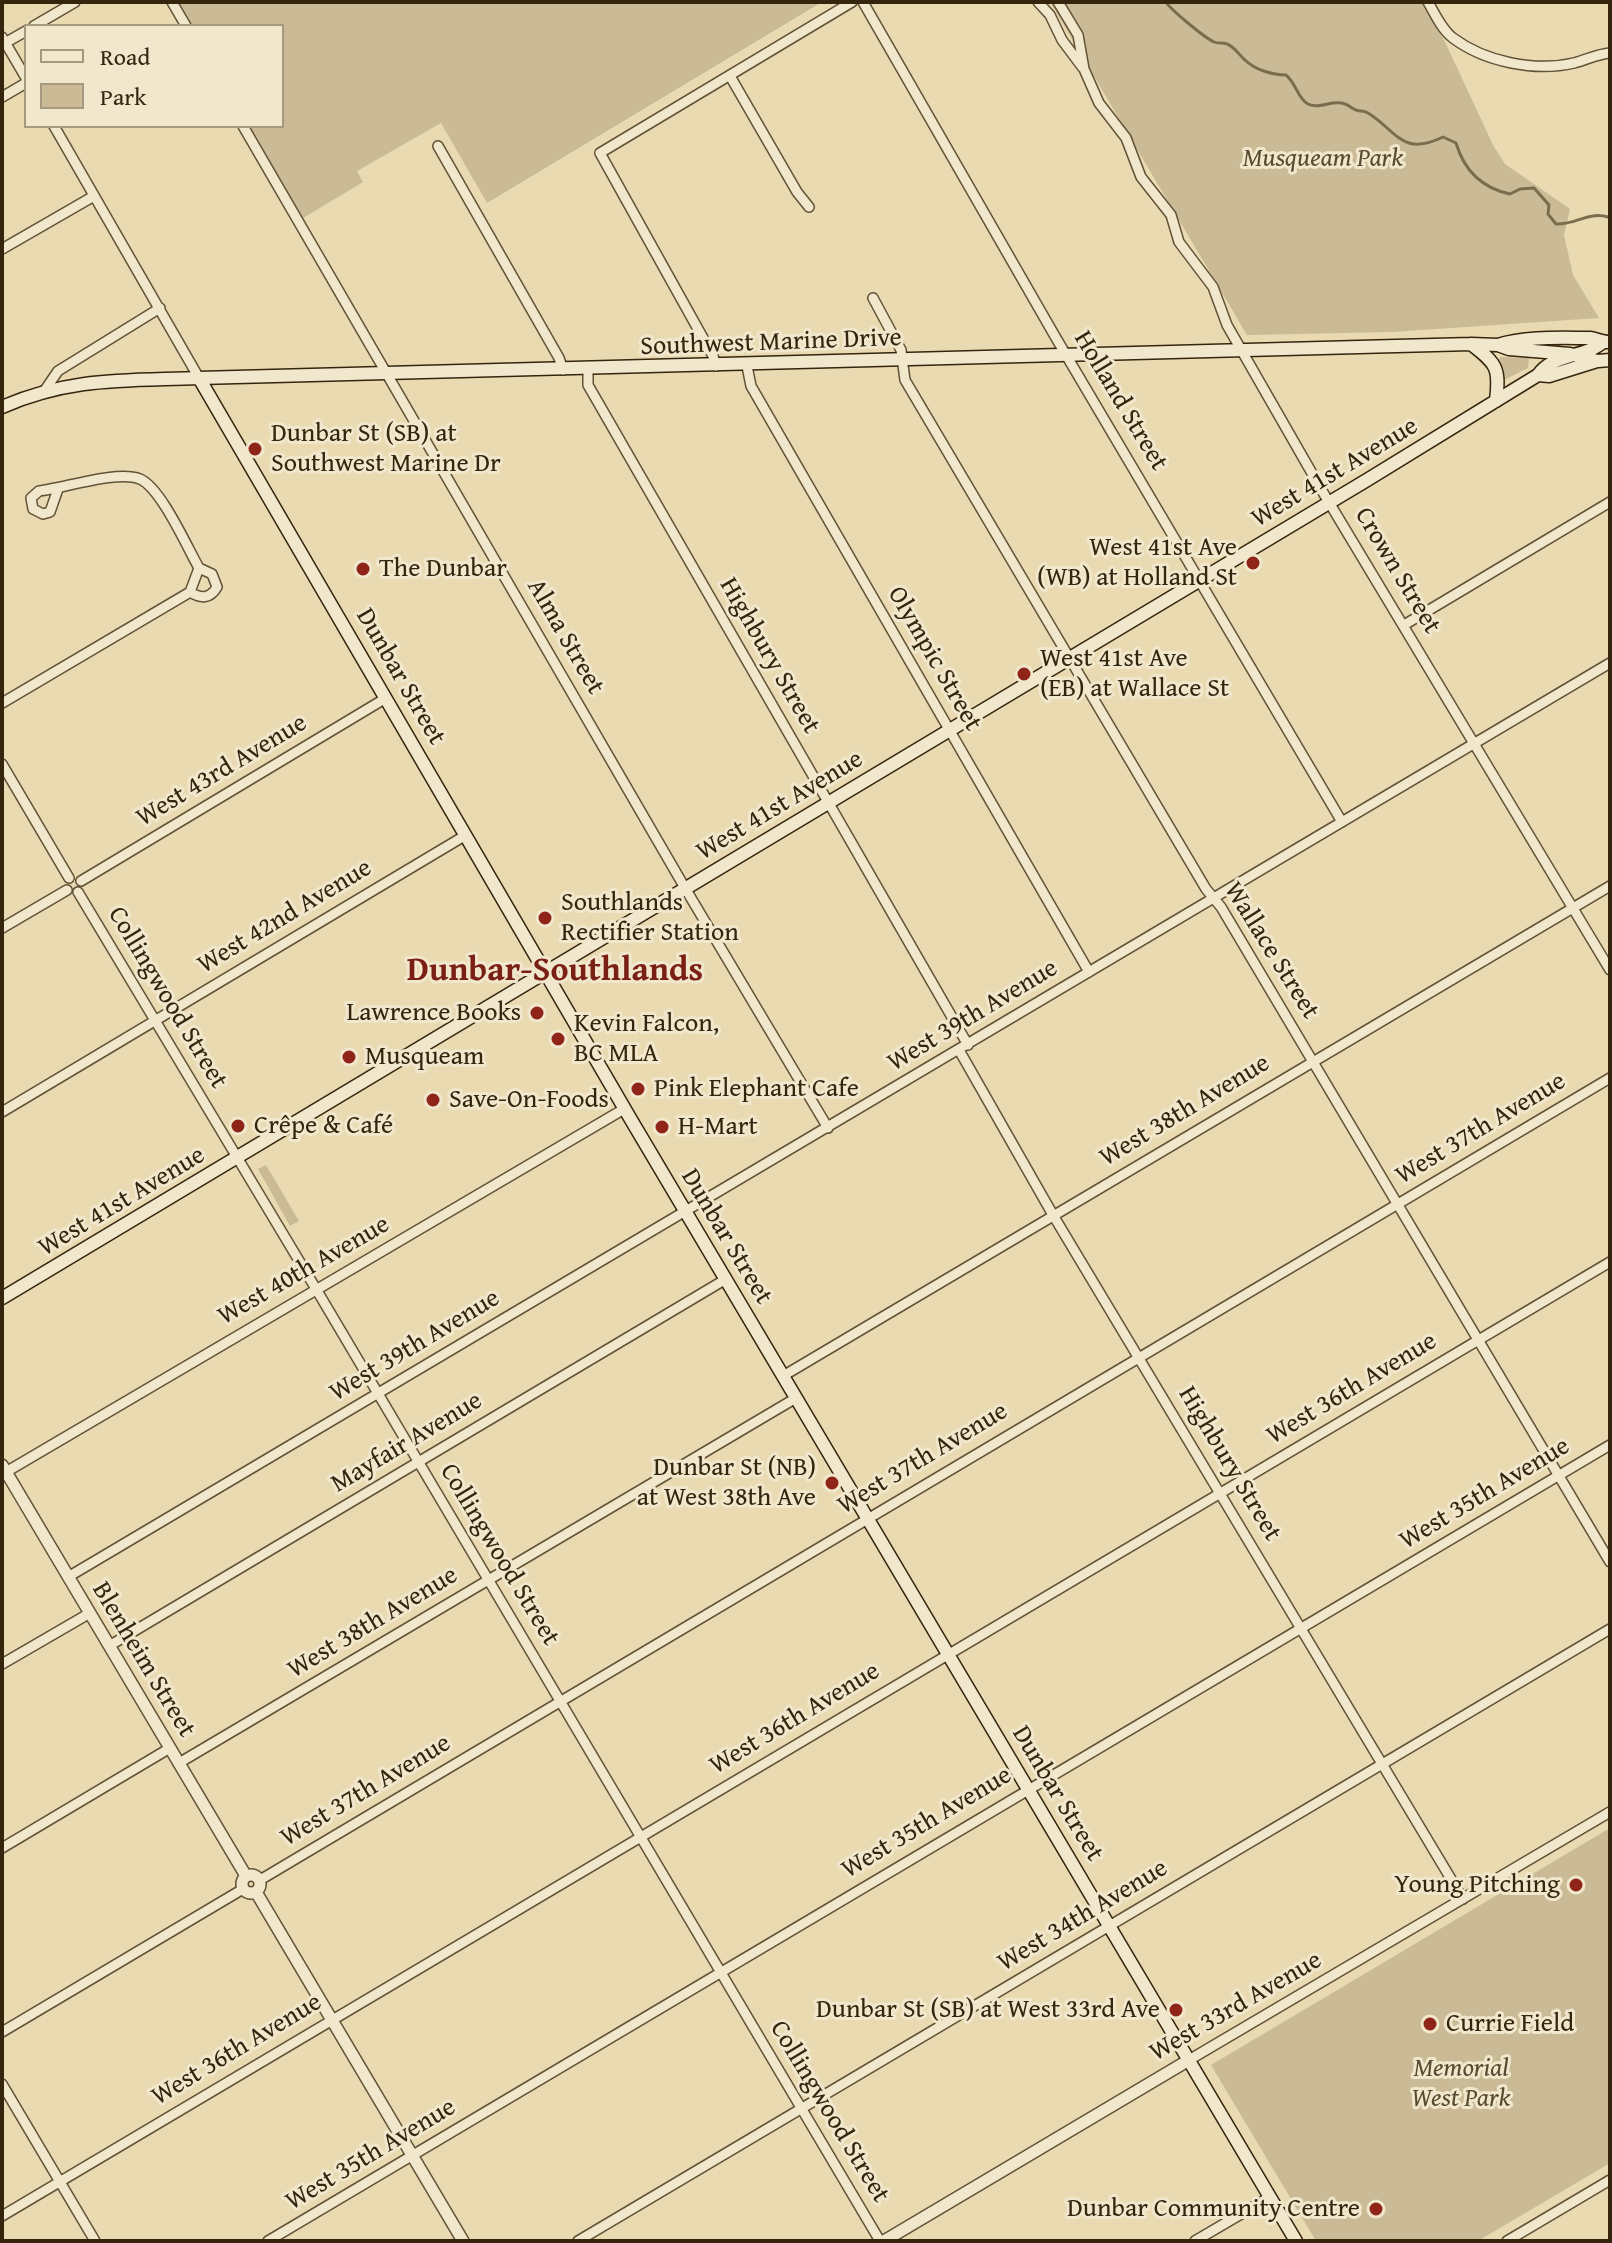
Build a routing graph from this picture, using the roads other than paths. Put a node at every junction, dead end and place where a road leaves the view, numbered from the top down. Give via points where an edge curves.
1 (75, 2) edge
2 (172, 2) edge
3 (852, 2) edge
4 (863, 2) edge
5 (1038, 2) edge
6 (1058, 2) edge
7 (1428, 2) edge
8 (37, 24) edge
9 (185, 24) edge
10 (24, 32) edge
11 (4, 40) edge
12 (1610, 53) edge
13 (1084, 69) junction
14 (24, 76) edge
15 (730, 76) junction
16 (24, 81) edge
17 (2, 97) edge
18 (55, 128) edge
19 (244, 128) edge
20 (438, 146) dead end
21 (94, 196) junction
22 (809, 207) dead end
23 (2, 249) edge
24 (873, 298) dead end
25 (160, 308) junction
26 (1606, 342) edge
27 (1471, 344) junction
28 (1498, 345) junction
29 (1242, 352) junction
30 (1067, 354) junction
31 (1570, 354) junction
32 (1604, 360) edge
33 (903, 361) junction
34 (716, 366) junction
35 (747, 366) junction
36 (563, 370) junction
37 (588, 370) junction
38 (387, 374) junction
39 (1538, 375) junction
40 (199, 378) junction
41 (45, 390) junction
42 (1496, 401) junction
43 (2, 407) edge
44 (58, 489) dead end
45 (1329, 502) junction
46 (1610, 502) edge
47 (199, 568) junction
48 (1201, 580) junction
49 (190, 592) junction
50 (1404, 625) junction
51 (1068, 659) junction
52 (1610, 663) edge
53 (386, 698) junction
54 (2, 703) edge
55 (949, 730) junction
56 (1474, 744) junction
57 (2, 764) edge
58 (829, 802) junction
59 (1342, 822) junction
60 (466, 835) junction
61 (69, 878) junction
62 (81, 881) junction
63 (1610, 886) edge
64 (685, 888) junction
65 (72, 891) junction
66 (1213, 898) junction
67 (1573, 908) junction
68 (2, 928) edge
69 (1610, 970) edge
70 (545, 972) junction
71 (1089, 972) junction
72 (155, 1021) junction
73 (964, 1047) junction
74 (1314, 1061) junction
75 (1610, 1078) edge
76 (624, 1109) junction
77 (2, 1112) edge
78 (828, 1128) junction
79 (237, 1159) junction
80 (1398, 1204) junction
81 (686, 1212) junction
82 (1053, 1215) junction
83 (1610, 1262) edge
84 (726, 1279) junction
85 (316, 1288) junction
86 (2, 1298) edge
87 (1479, 1339) junction
88 (1139, 1357) junction
89 (783, 1376) junction
90 (378, 1394) junction
91 (796, 1398) junction
92 (1610, 1445) edge
93 (418, 1462) junction
94 (4, 1468) edge
95 (1559, 1476) junction
96 (1220, 1492) junction
97 (867, 1518) junction
98 (1610, 1562) edge
99 (68, 1577) junction
100 (489, 1581) junction
101 (90, 1613) junction
102 (1301, 1628) junction
103 (1610, 1629) edge
104 (109, 1646) junction
105 (948, 1654) junction
106 (2, 1664) edge
107 (561, 1701) junction
108 (170, 1748) junction
109 (179, 1763) junction
110 (1382, 1764) junction
111 (1028, 1789) junction
112 (1610, 1812) edge
113 (640, 1836) junction
114 (2, 1848) edge
115 (246, 1876) junction
116 (260, 1880) junction
117 (250, 1891) junction
118 (1463, 1899) junction
119 (1109, 1926) junction
120 (720, 1972) junction
121 (332, 2020) junction
122 (2, 2032) edge
123 (1189, 2060) junction
124 (2, 2084) edge
125 (801, 2108) junction
126 (412, 2156) junction
127 (1610, 2180) edge
128 (60, 2181) junction
129 (1270, 2197) junction
130 (2, 2216) edge
131 (95, 2241) edge
132 (268, 2241) edge
133 (463, 2241) edge
134 (578, 2241) edge
135 (882, 2241) edge
136 (1195, 2241) edge
137 (1296, 2241) edge
138 (1507, 2241) edge

1 - 8 street
2 - 9 street
3 - 15 street
4 - 30 street, Holland Street
5 - 13 street, Crown Street
6 - 13 street, Crown Street via 1078,35
7 - 12 street via 1452,37 1509,62 1540,66
10 - 11 street
11 - 14 street
13 - 29 street, Crown Street via 1099,103 1126,138 1141,177 1171,215 1179,242 1213,287
15 - 22 street
15 - 34 street via 600,153
16 - 17 street
18 - 21 street, Dunbar Street
19 - 38 street, Alma Street
20 - 36 street
21 - 23 street
21 - 25 street, Dunbar Street
24 - 33 street, Wallace Street
25 - 40 street, Dunbar Street
25 - 41 street, Southwest Marine Drive via 58,371
26 - 28 main road, Southwest Marine Drive via 1595,338
26 - 31 main road, West 41st Avenue
27 - 28 main road, Southwest Marine Drive
27 - 29 main road, Southwest Marine Drive
27 - 42 main road via 1497,369
28 - 31 main road, Southwest Marine Drive
29 - 30 main road, Southwest Marine Drive
29 - 45 street, Crown Street
30 - 33 main road, Southwest Marine Drive
30 - 48 street, Holland Street
31 - 32 main road, Southwest Marine Drive
31 - 39 main road, West 41st Avenue
32 - 39 main road, West 41st Avenue
33 - 35 main road, Southwest Marine Drive
33 - 51 street, Wallace Street via 905,380
34 - 35 main road, Southwest Marine Drive
34 - 37 main road, Southwest Marine Drive
35 - 55 street, Olympic Street via 751,386
36 - 37 main road, Southwest Marine Drive
36 - 38 main road, Southwest Marine Drive
37 - 58 street, Highbury Street via 588,385
38 - 40 main road, Southwest Marine Drive
38 - 64 street, Alma Street
39 - 42 main road, West 41st Avenue
40 - 41 main road, Southwest Marine Drive via 88,382
40 - 53 main road, Dunbar Street
41 - 43 main road, Southwest Marine Drive
42 - 45 main road, West 41st Avenue
44 - 47 street via 139,479 154,489
45 - 48 main road, West 41st Avenue
45 - 50 street, Crown Street
46 - 50 street
47 - 49 street
47 - 49 street via 212,574 217,587 206,597
48 - 51 main road, West 41st Avenue
48 - 59 street, Holland Street
49 - 54 street
50 - 56 street, Crown Street
51 - 55 main road, West 41st Avenue
51 - 66 street, Wallace Street
52 - 56 street, West 39th Avenue
53 - 60 main road, Dunbar Street
53 - 62 street, West 43rd Avenue
55 - 58 main road, West 41st Avenue
55 - 71 street, Olympic Street
56 - 59 street, West 39th Avenue
56 - 67 street, Crown Street
57 - 61 street
58 - 64 main road, West 41st Avenue
58 - 73 street, Highbury Street
59 - 66 street, West 39th Avenue
60 - 70 main road, Dunbar Street
60 - 72 street, West 42nd Avenue
61 - 62 street
61 - 65 street via 66,883
62 - 65 street via 81,887
63 - 67 street, West 38th Avenue
64 - 70 main road, West 41st Avenue
64 - 78 street, Alma Street
65 - 68 street
65 - 72 street, Collingwood Street
66 - 71 street, West 39th Avenue
66 - 74 street, Wallace Street
67 - 69 street, Crown Street
67 - 74 street, West 38th Avenue
70 - 76 main road, Dunbar Street
70 - 79 main road, West 41st Avenue
71 - 73 street, West 39th Avenue
72 - 77 street, West 42nd Avenue
72 - 79 street, Collingwood Street
73 - 78 street, West 39th Avenue
73 - 82 street, Highbury Street
74 - 80 street, Wallace Street
74 - 82 street, West 38th Avenue
75 - 80 street, West 37th Avenue
76 - 81 main road, Dunbar Street
76 - 85 street, West 40th Avenue
78 - 81 street, West 39th Avenue
79 - 85 street, Collingwood Street
79 - 86 main road, West 41st Avenue
80 - 87 street, Wallace Street
80 - 88 street, West 37th Avenue
81 - 84 main road, Dunbar Street
81 - 90 street, West 39th Avenue
82 - 88 street, Highbury Street
82 - 89 street, West 38th Avenue
83 - 87 street, West 36th Avenue
84 - 89 main road, Dunbar Street
84 - 93 street, Mayfair Avenue
85 - 90 street, Collingwood Street
85 - 94 street, West 40th Avenue
87 - 95 street, Wallace Street
87 - 96 street, West 36th Avenue
88 - 96 street, Highbury Street
88 - 97 street, West 37th Avenue
89 - 91 main road, Dunbar Street
90 - 93 street, Collingwood Street
90 - 99 street, West 39th Avenue
91 - 97 main road, Dunbar Street
91 - 100 street, West 38th Avenue
92 - 95 street, West 35th Avenue
93 - 100 street, Collingwood Street
93 - 104 street, Mayfair Avenue
94 - 99 street, Blenheim Street
95 - 98 street, Wallace Street
95 - 102 street, West 35th Avenue
96 - 102 street, Highbury Street
96 - 105 street, West 36th Avenue
97 - 105 main road, Dunbar Street
97 - 107 street, West 37th Avenue
99 - 101 street, Blenheim Street
100 - 107 street, Collingwood Street
100 - 109 street, West 38th Avenue
101 - 104 street, Blenheim Street
101 - 106 street
102 - 110 street, Highbury Street
102 - 111 street, West 35th Avenue
103 - 110 street, West 34th Avenue
104 - 108 street, Blenheim Street
105 - 111 main road, Dunbar Street
105 - 113 street, West 36th Avenue
107 - 113 street, Collingwood Street
107 - 116 street, West 37th Avenue
108 - 109 street, Blenheim Street
108 - 114 street
109 - 115 street, Blenheim Street
110 - 118 street, Highbury Street
110 - 119 street, West 34th Avenue
111 - 119 main road, Dunbar Street
111 - 120 street, West 35th Avenue
112 - 118 street, West 33rd Avenue
113 - 120 street, Collingwood Street
113 - 121 street, West 36th Avenue
115 - 116 street
115 - 117 street via 242,1882
116 - 117 street via 260,1887
117 - 121 street
117 - 122 street
118 - 123 street, West 33rd Avenue
119 - 123 main road, Dunbar Street
119 - 125 street, West 34th Avenue
120 - 125 street, Collingwood Street
120 - 126 street, West 35th Avenue
121 - 126 street
121 - 128 street, West 36th Avenue
123 - 129 main road, Dunbar Street
123 - 135 street, West 33rd Avenue
124 - 128 street
125 - 134 street, West 34th Avenue
125 - 135 street, Collingwood Street
126 - 132 street, West 35th Avenue
126 - 133 street
127 - 138 street
128 - 130 street, West 36th Avenue
128 - 131 street
129 - 136 street
129 - 137 main road, Dunbar Street

